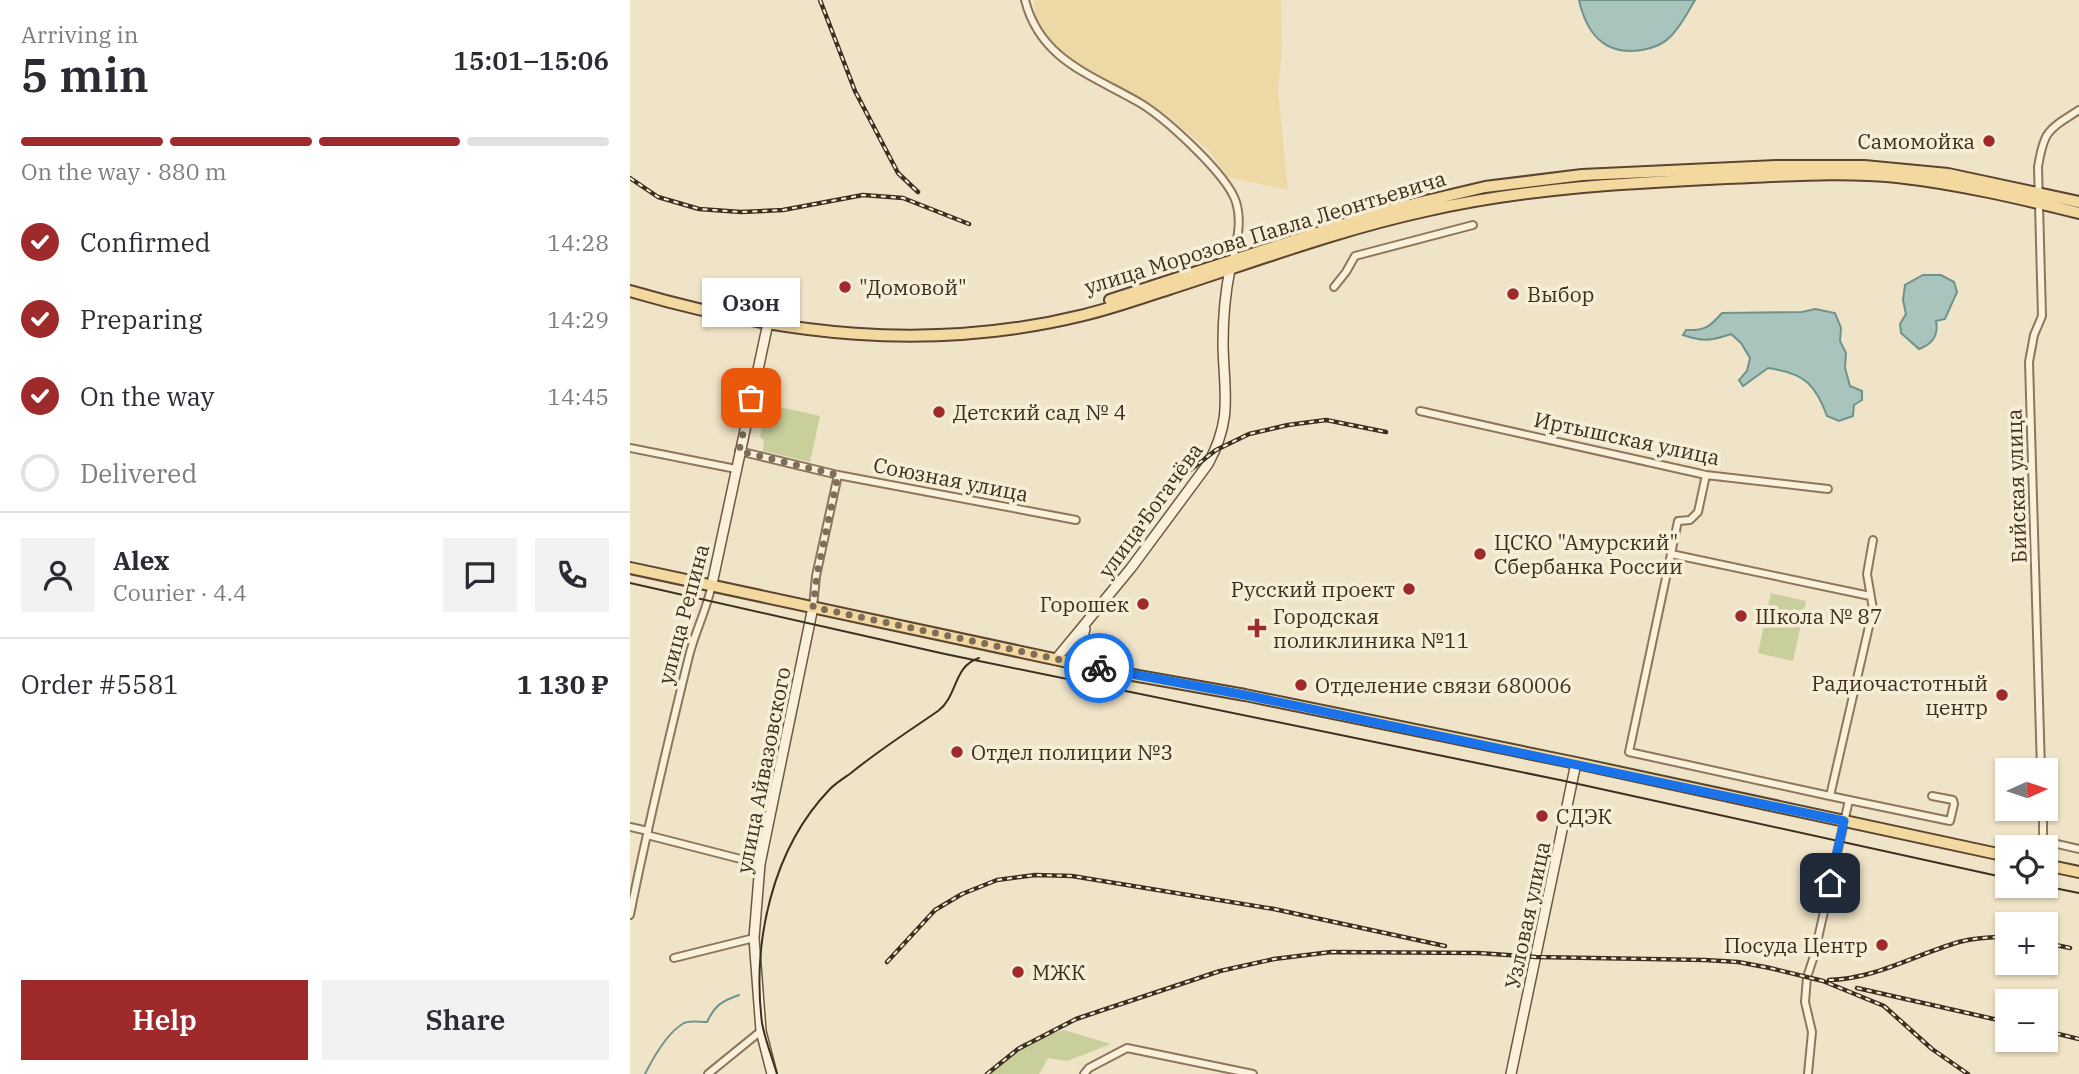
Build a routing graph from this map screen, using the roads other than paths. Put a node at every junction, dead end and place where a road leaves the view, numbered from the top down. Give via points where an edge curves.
1 (1025, 0) edge
2 (2079, 110) edge
3 (2038, 197) junction
4 (2079, 202) edge
5 (2079, 214) edge
6 (1473, 225) dead end
7 (1232, 264) junction
8 (1334, 287) dead end
9 (630, 291) edge
10 (768, 323) junction
11 (1420, 411) dead end
12 (630, 448) edge
13 (739, 451) junction
14 (736, 469) junction
15 (838, 475) junction
16 (1706, 475) junction
17 (1828, 489) dead end
18 (1076, 520) dead end
19 (1873, 540) dead end
20 (1671, 554) junction
21 (630, 568) edge
22 (712, 584) junction
23 (1870, 596) junction
24 (813, 607) junction
25 (1087, 624) junction
26 (1056, 659) junction
27 (1110, 671) junction
28 (2041, 758) edge
29 (1576, 763) junction
30 (1830, 796) junction
31 (1932, 796) dead end
32 (1849, 800) junction
33 (1844, 821) junction
34 (630, 827) edge
35 (648, 833) junction
36 (2058, 846) edge
37 (2079, 849) edge
38 (1995, 853) edge
39 (630, 862) edge
40 (640, 862) junction
41 (760, 864) junction
42 (2058, 867) edge
43 (2079, 872) edge
44 (630, 915) edge
45 (754, 938) junction
46 (674, 958) dead end
47 (761, 1031) junction
48 (708, 1074) edge
49 (772, 1074) edge
50 (1084, 1074) edge
51 (1248, 1074) edge
52 (1511, 1074) edge
53 (1808, 1074) edge

1 - 7 street, улица Богачёва via 1030,20 1045,43 1075,68 1143,104 1193,146 1227,185 1239,225
2 - 3 street, Бийская улица via 2050,128 2041,147
3 - 4 main road, улица Морозова Павла Леонтьевича
3 - 5 main road, улица Морозова Павла Леонтьевича
3 - 7 main road, улица Морозова Павла Леонтьевича via 1865,175 1590,184 1420,212
3 - 28 street, Бийская улица via 2042,316 2029,362
6 - 8 street via 1355,256
7 - 10 main road, улица Морозова Павла Леонтьевича via 1086,315 991,331 869,336
7 - 25 street, улица Богачёва via 1224,305 1227,402 1223,433 1208,464
9 - 10 main road, улица Морозова Павла Леонтьевича
10 - 13 street, улица Репина
11 - 16 street, Иртышская улица
12 - 14 street
13 - 14 street, улица Репина
13 - 15 street, Союзная улица
14 - 22 street, улица Репина
15 - 18 street, Союзная улица
15 - 24 street, улица Айвазовского
16 - 17 street, Иртышская улица
16 - 20 street via 1698,512 1690,520 1678,521
19 - 23 street via 1867,574
20 - 23 street
20 - 30 street via 1629,752
21 - 22 main road
22 - 24 main road
22 - 35 street, улица Репина via 694,638
23 - 30 street via 1873,610
24 - 26 main road
24 - 41 street, улица Айвазовского
25 - 26 street, улица Богачёва
25 - 27 street via 1082,653
26 - 27 main road
27 - 29 main road
29 - 33 main road
29 - 52 street, Узловая улица
30 - 32 street
31 - 32 street via 1953,800 1950,821
32 - 33 street
33 - 38 main road
33 - 53 street via 1807,976 1805,1002 1812,1032
34 - 35 street
35 - 40 street, улица Репина
35 - 41 street
36 - 37 street
39 - 40 street
40 - 44 street, улица Репина
41 - 45 street, улица Айвазовского
42 - 43 main road
45 - 46 street
45 - 47 street, улица Айвазовского
47 - 48 street
47 - 49 street, улица Айвазовского
50 - 51 street via 1127,1048

